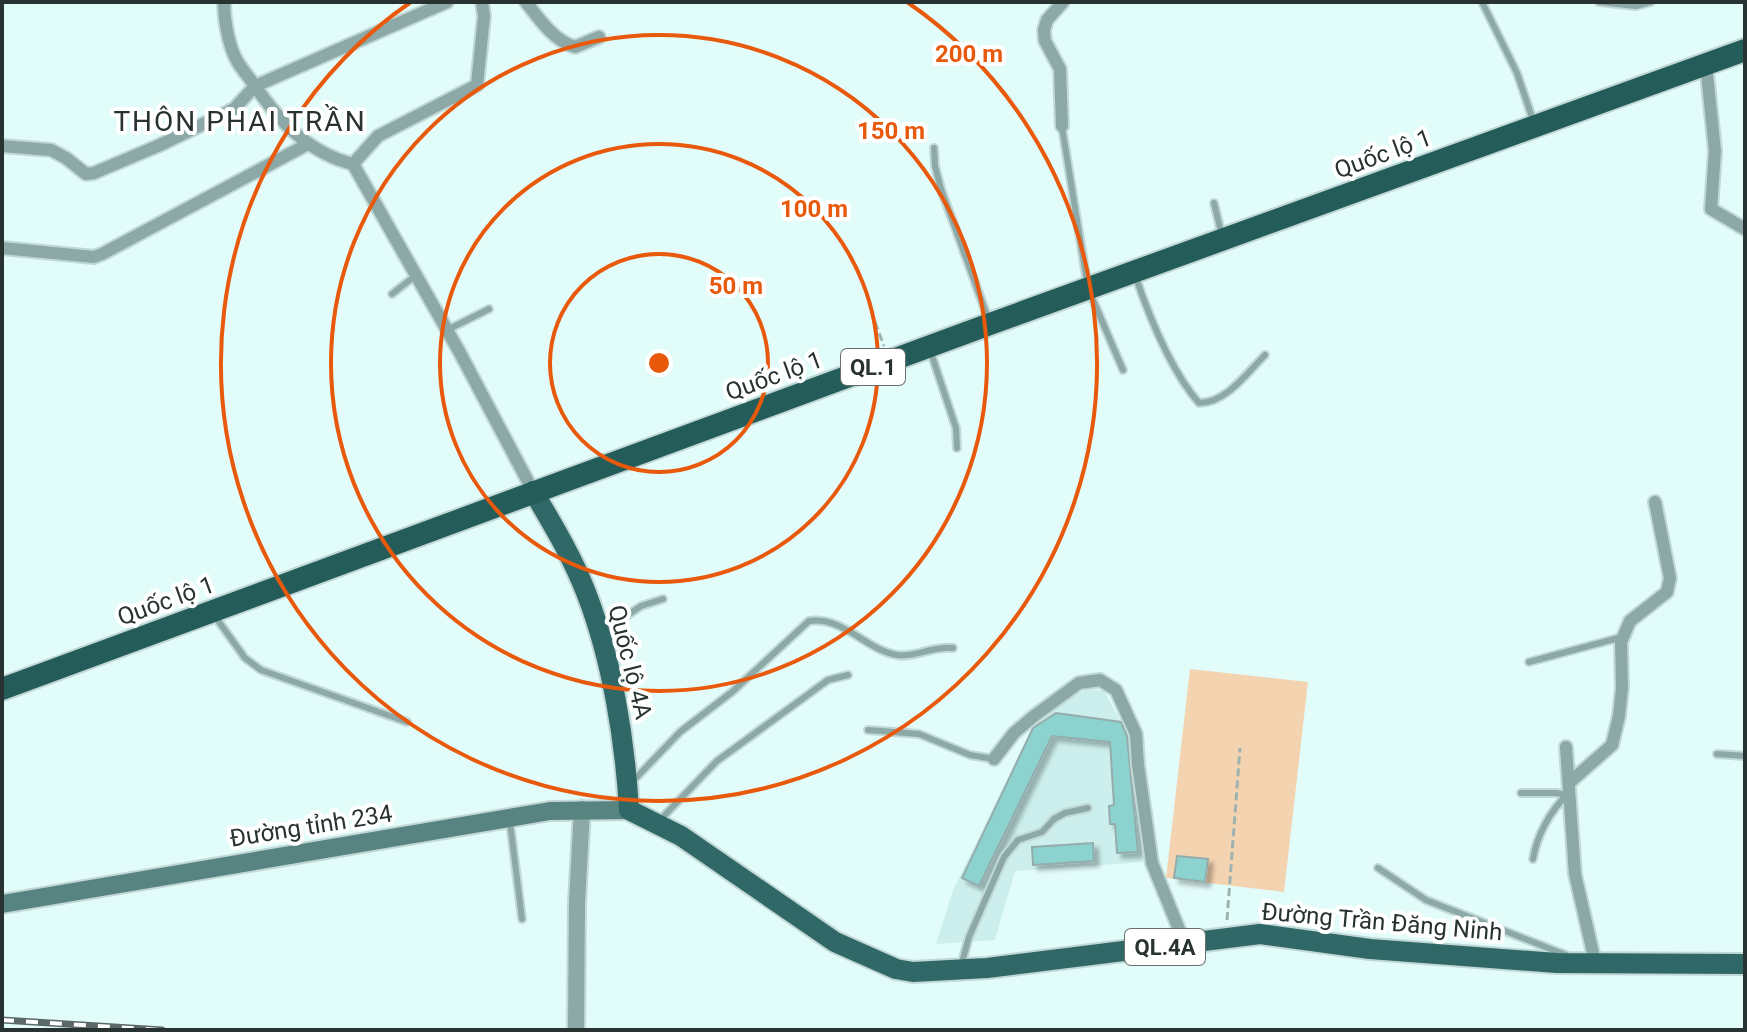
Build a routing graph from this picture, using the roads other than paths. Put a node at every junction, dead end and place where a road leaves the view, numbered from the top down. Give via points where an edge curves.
1 (224, 2) edge
2 (447, 2) edge
3 (482, 2) edge
4 (526, 2) edge
5 (1063, 2) edge
6 (1482, 2) edge
7 (1599, 2) edge
8 (1651, 2) edge
9 (599, 37) dead end
10 (1745, 50) edge
11 (1706, 64) junction
12 (255, 86) junction
13 (1062, 126) joint
14 (1535, 126) junction
15 (308, 144) junction
16 (2, 146) edge
17 (934, 148) dead end
18 (353, 164) junction
19 (1214, 203) dead end
20 (1745, 229) edge
21 (1223, 240) junction
22 (2, 248) edge
23 (1134, 272) junction
24 (415, 276) junction
25 (1088, 289) junction
26 (392, 294) dead end
27 (489, 309) dead end
28 (990, 324) junction
29 (447, 330) junction
30 (929, 347) junction
31 (1265, 355) dead end
32 (1123, 370) dead end
33 (957, 448) dead end
34 (533, 491) junction
35 (1655, 502) dead end
36 (663, 599) dead end
37 (212, 612) junction
38 (600, 634) junction
39 (1623, 636) junction
40 (953, 648) dead end
41 (1529, 662) dead end
42 (848, 675) dead end
43 (2, 689) edge
44 (407, 722) dead end
45 (868, 730) dead end
46 (1566, 747) dead end
47 (1717, 754) dead end
48 (1745, 756) edge
49 (994, 759) joint
50 (628, 786) junction
51 (1569, 789) junction
52 (1521, 793) dead end
53 (1088, 808) dead end
54 (582, 809) junction
55 (629, 810) junction
56 (510, 818) junction
57 (656, 823) junction
58 (1533, 859) dead end
59 (1378, 868) dead end
60 (2, 904) edge
61 (522, 919) dead end
62 (1185, 944) junction
63 (1589, 962) junction
64 (1745, 964) edge
65 (960, 970) junction
66 (576, 1030) edge

1 - 12 street via 235,57
2 - 12 street
3 - 18 street via 477,85 378,136
4 - 9 street via 569,45
5 - 13 street via 1044,30 1060,69
6 - 14 lane via 1517,73
7 - 8 lane
10 - 11 highway, Quốc lộ 1 / QL.1
11 - 14 highway, Quốc lộ 1 / QL.1
11 - 20 street via 1715,151 1711,209
12 - 15 street
12 - 16 street via 234,109 94,173 86,174 51,150
13 - 25 lane
14 - 21 highway, Quốc lộ 1 / QL.1
15 - 18 street via 330,159
15 - 22 street via 94,257
17 - 28 lane via 941,189
18 - 24 street
19 - 21 lane
21 - 23 highway, Quốc lộ 1 / QL.1
23 - 25 highway, Quốc lộ 1 / QL.1
23 - 31 lane via 1186,388 1199,403 1210,403 1237,385
24 - 26 lane
24 - 29 street
25 - 28 highway, Quốc lộ 1 / QL.1
25 - 32 lane
27 - 29 lane
28 - 30 highway, Quốc lộ 1 / QL.1
29 - 34 street
30 - 33 lane via 956,428
30 - 34 highway, Quốc lộ 1 / QL.1
34 - 37 highway, Quốc lộ 1 / QL.1
34 - 38 main road, Quốc lộ 4A via 565,546
35 - 39 street via 1670,578 1667,592 1630,621
36 - 38 lane via 641,606
37 - 43 highway, Quốc lộ 1 / QL.1
37 - 44 lane via 245,658 261,670
38 - 50 main road, Quốc lộ 4A
39 - 41 lane
39 - 51 street via 1619,716 1612,745
40 - 50 lane via 896,655 836,625 809,621 680,732
42 - 57 lane via 828,680 717,761
45 - 49 lane via 919,734
46 - 51 street
47 - 48 lane
49 - 62 street via 1024,724 1079,683 1100,680 1116,690 1136,734 1152,863
50 - 55 main road, Quốc lộ 4A
51 - 52 lane
51 - 58 lane via 1549,817
51 - 63 street
53 - 65 lane via 1065,813 1042,832 1018,840 1004,857
54 - 55 main road, Đường tỉnh 234
54 - 56 main road, Đường tỉnh 234
54 - 66 street
55 - 57 main road, Đường Trần Đăng Ninh / QL.4A
56 - 60 main road, Đường tỉnh 234
56 - 61 lane
57 - 65 main road, Đường Trần Đăng Ninh / QL.4A via 835,942 896,969
59 - 63 lane via 1426,900
62 - 63 main road, Đường Trần Đăng Ninh / QL.4A via 1260,934 1459,957
62 - 65 main road, Đường Trần Đăng Ninh / QL.4A
63 - 64 main road, Đường Trần Đăng Ninh / QL.4A

